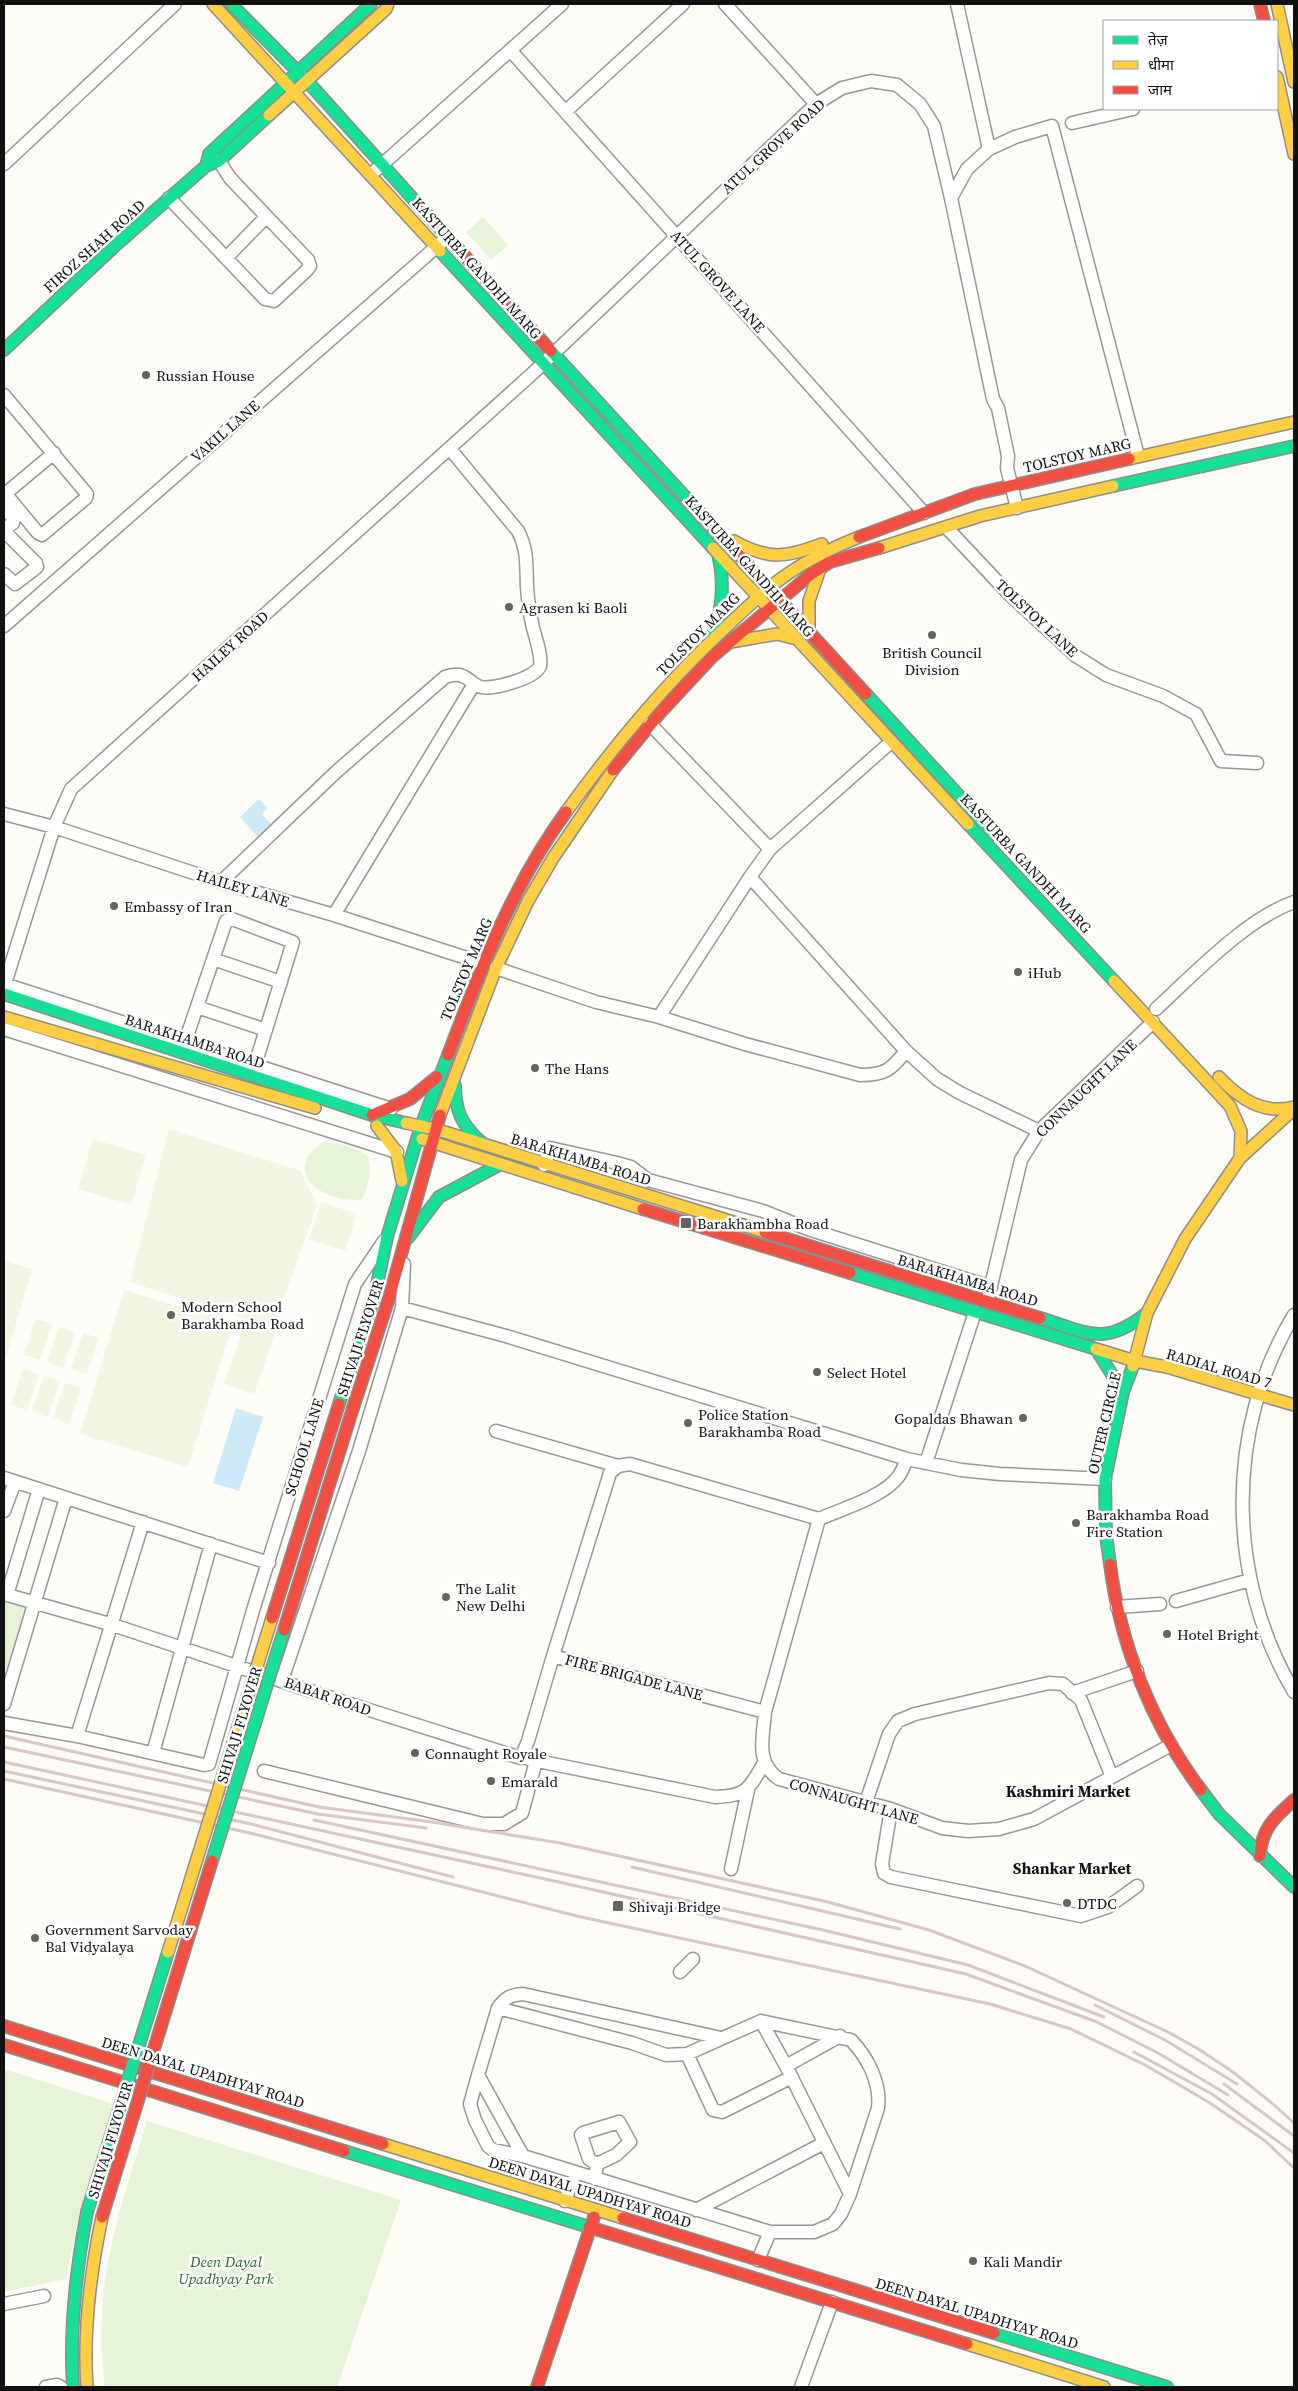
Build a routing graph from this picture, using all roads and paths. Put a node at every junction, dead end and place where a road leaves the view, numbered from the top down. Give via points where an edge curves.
1 (175, 4) edge
2 (213, 4) edge
3 (231, 4) edge
4 (370, 4) edge
5 (388, 4) edge
6 (562, 4) edge
7 (683, 4) edge
8 (726, 4) edge
9 (957, 4) edge
10 (1260, 4) edge
11 (1277, 4) edge
12 (1264, 20) edge
13 (511, 51) junction
14 (298, 71) junction
15 (286, 82) junction
16 (308, 82) junction
17 (1278, 82) edge
18 (1294, 82) edge
19 (296, 93) junction
20 (816, 104) junction
21 (1129, 110) edge
22 (566, 111) junction
23 (1072, 123) dead end
24 (990, 149) junction
25 (1294, 154) edge
26 (220, 161) junction
27 (4, 164) edge
28 (381, 165) junction
29 (206, 166) junction
30 (371, 175) junction
31 (169, 198) junction
32 (951, 198) junction
33 (266, 217) junction
34 (676, 234) junction
35 (448, 237) junction
36 (437, 245) junction
37 (226, 258) junction
38 (4, 350) edge
39 (555, 352) junction
40 (543, 364) junction
41 (4, 395) edge
42 (1294, 422) edge
43 (1294, 446) edge
44 (450, 449) junction
45 (54, 453) junction
46 (1138, 456) junction
47 (1011, 486) junction
48 (4, 498) edge
49 (1017, 508) junction
50 (924, 513) junction
51 (901, 520) junction
52 (947, 528) junction
53 (719, 532) junction
54 (718, 551) junction
55 (820, 568) junction
56 (4, 574) edge
57 (769, 588) junction
58 (759, 596) junction
59 (780, 602) junction
60 (769, 610) junction
61 (4, 626) edge
62 (809, 633) junction
63 (796, 639) junction
64 (731, 642) junction
65 (709, 643) junction
66 (474, 684) junction
67 (650, 724) junction
68 (891, 742) junction
69 (1257, 763) dead end
70 (4, 814) edge
71 (54, 827) junction
72 (1002, 843) dead end
73 (770, 849) junction
74 (750, 877) junction
75 (221, 882) junction
76 (1294, 902) edge
77 (334, 915) junction
78 (1082, 929) dead end
79 (213, 959) junction
80 (482, 964) junction
81 (496, 968) junction
82 (281, 982) junction
83 (4, 987) edge
84 (197, 1006) junction
85 (1156, 1009) junction
86 (4, 1017) edge
87 (659, 1018) junction
88 (1153, 1022) junction
89 (4, 1029) edge
90 (266, 1030) junction
91 (185, 1042) junction
92 (906, 1051) junction
93 (255, 1065) junction
94 (442, 1071) junction
95 (456, 1075) junction
96 (391, 1108) junction
97 (1294, 1108) edge
98 (372, 1115) junction
99 (377, 1126) junction
100 (435, 1129) junction
101 (1039, 1131) junction
102 (420, 1132) junction
103 (432, 1142) junction
104 (485, 1146) junction
105 (397, 1152) junction
106 (1240, 1158) junction
107 (499, 1165) junction
108 (544, 1165) junction
109 (403, 1189) junction
110 (387, 1237) junction
111 (404, 1242) junction
112 (852, 1242) junction
113 (848, 1259) junction
114 (991, 1287) junction
115 (987, 1302) junction
116 (402, 1308) junction
117 (975, 1312) junction
118 (1147, 1314) junction
119 (1294, 1315) edge
120 (1096, 1350) junction
121 (1135, 1361) junction
122 (1123, 1392) junction
123 (1259, 1395) junction
124 (1294, 1405) edge
125 (496, 1431) dead end
126 (907, 1459) junction
127 (926, 1463) junction
128 (618, 1466) junction
129 (1105, 1479) junction
130 (9, 1480) edge
131 (39, 1489) junction
132 (66, 1498) junction
133 (4, 1511) edge
134 (819, 1519) junction
135 (143, 1522) junction
136 (211, 1544) junction
137 (269, 1563) junction
138 (1250, 1580) junction
139 (5, 1595) edge
140 (1176, 1601) dead end
141 (34, 1603) junction
142 (1160, 1604) dead end
143 (1117, 1607) junction
144 (113, 1625) junction
145 (183, 1648) junction
146 (553, 1656) junction
147 (238, 1666) junction
148 (1137, 1672) junction
149 (8, 1676) edge
150 (282, 1680) junction
151 (1294, 1692) edge
152 (1072, 1693) junction
153 (4, 1704) edge
154 (765, 1712) junction
155 (4, 1723) edge
156 (77, 1736) junction
157 (1171, 1745) junction
158 (153, 1753) junction
159 (521, 1758) junction
160 (536, 1761) junction
161 (764, 1763) junction
162 (264, 1771) dead end
163 (1112, 1777) junction
164 (748, 1790) junction
165 (1294, 1800) edge
166 (866, 1802) junction
167 (891, 1809) junction
168 (1260, 1856) junction
169 (730, 1869) dead end
170 (1137, 1886) dead end
171 (1294, 1887) edge
172 (693, 1959) dead end
173 (680, 1972) dead end
174 (498, 2008) junction
175 (761, 2021) junction
176 (4, 2026) edge
177 (840, 2036) junction
178 (720, 2038) junction
179 (4, 2045) edge
180 (687, 2054) junction
181 (789, 2071) junction
182 (478, 2075) junction
183 (824, 2143) junction
184 (523, 2156) junction
185 (597, 2164) dead end
186 (575, 2173) junction
187 (595, 2179) junction
188 (850, 2194) junction
189 (565, 2200) junction
190 (596, 2210) junction
191 (696, 2210) junction
192 (592, 2227) junction
193 (770, 2232) junction
194 (758, 2260) junction
195 (44, 2296) dead end
196 (832, 2302) junction
197 (4, 2304) edge
198 (46, 2387) edge
199 (61, 2387) edge
200 (73, 2387) edge
201 (87, 2387) edge
202 (537, 2387) edge
203 (801, 2387) edge
204 (1104, 2387) edge
205 (1167, 2387) edge

1 - 27 street
2 - 15 main road, KASTURBA GANDHI MARG
3 - 14 main road, KASTURBA GANDHI MARG
4 - 14 main road, FIROZ SHAH ROAD
5 - 16 main road, FIROZ SHAH ROAD
6 - 13 street
7 - 22 street
8 - 20 street
9 - 24 street
10 - 12 main road
11 - 18 main road
13 - 22 street, ATUL GROVE LANE
13 - 28 street
14 - 15 main road, FIROZ SHAH ROAD
14 - 16 main road, KASTURBA GANDHI MARG
15 - 19 main road, KASTURBA GANDHI MARG
15 - 29 main road, FIROZ SHAH ROAD via 209,154
16 - 19 main road, FIROZ SHAH ROAD
16 - 28 main road, KASTURBA GANDHI MARG
17 - 25 main road
19 - 26 main road, FIROZ SHAH ROAD
19 - 30 main road, KASTURBA GANDHI MARG
20 - 32 street, ATUL GROVE ROAD via 842,88 871,81 897,85 920,104 934,126
20 - 34 street, ATUL GROVE ROAD
21 - 23 street
22 - 34 street, ATUL GROVE LANE
24 - 32 street via 967,169
24 - 46 street via 1015,137 1052,126
26 - 29 main road, FIROZ SHAH ROAD
26 - 33 street via 230,178
28 - 30 street
28 - 35 main road, KASTURBA GANDHI MARG
29 - 31 main road, FIROZ SHAH ROAD
30 - 36 main road, KASTURBA GANDHI MARG
31 - 37 street
31 - 38 main road, FIROZ SHAH ROAD
32 - 47 street, ATUL GROVE ROAD via 993,399 998,408
33 - 37 street
33 - 37 street via 308,260 310,266 307,270 270,302
34 - 39 street, ATUL GROVE ROAD
34 - 50 street, ATUL GROVE LANE
35 - 36 street, VAKIL LANE
35 - 39 main road, KASTURBA GANDHI MARG
36 - 40 main road, KASTURBA GANDHI MARG
36 - 61 street, VAKIL LANE
39 - 40 street, ATUL GROVE ROAD
39 - 53 main road, KASTURBA GANDHI MARG
40 - 44 street, HAILEY ROAD
40 - 54 main road, KASTURBA GANDHI MARG
41 - 45 street
42 - 46 main road, TOLSTOY MARG
43 - 49 main road, TOLSTOY MARG
44 - 66 street via 518,531 524,543 530,614 541,663 538,671 530,677 491,687 482,688
44 - 71 street, HAILEY ROAD via 85,775 71,789
45 - 48 street
45 - 48 street via 87,494 86,498 42,535
46 - 47 main road, TOLSTOY MARG
47 - 49 street, ATUL GROVE ROAD
47 - 50 main road, TOLSTOY MARG via 975,494
48 - 56 street via 14,519 6,533 37,566 15,584
49 - 52 main road, TOLSTOY MARG
50 - 51 main road, TOLSTOY MARG
51 - 53 main road via 870,526 786,556 769,557 753,552
51 - 57 main road, TOLSTOY MARG via 825,551
52 - 55 main road, TOLSTOY MARG via 852,554
52 - 69 street, TOLSTOY LANE via 1009,594 1076,656 1106,675 1163,696 1196,714 1221,761
53 - 57 main road, KASTURBA GANDHI MARG
54 - 58 main road, KASTURBA GANDHI MARG
54 - 65 main road via 723,573 723,597 719,620
55 - 59 main road, TOLSTOY MARG
55 - 62 main road via 808,601
57 - 58 main road, TOLSTOY MARG
57 - 59 main road, KASTURBA GANDHI MARG
58 - 60 main road, KASTURBA GANDHI MARG
58 - 65 main road, TOLSTOY MARG
59 - 60 main road, TOLSTOY MARG
59 - 62 main road, KASTURBA GANDHI MARG
60 - 63 main road, KASTURBA GANDHI MARG
60 - 64 main road, TOLSTOY MARG
62 - 72 main road, KASTURBA GANDHI MARG
63 - 64 main road via 777,634
63 - 68 main road, KASTURBA GANDHI MARG
64 - 67 main road, TOLSTOY MARG via 712,657
65 - 80 main road, TOLSTOY MARG via 649,705 554,828 519,886
66 - 75 street via 456,673 445,677 336,772
66 - 77 street
67 - 73 street
67 - 81 main road, TOLSTOY MARG via 608,776 561,846 528,902
68 - 73 street
68 - 88 main road, KASTURBA GANDHI MARG
70 - 71 street, HAILEY LANE
71 - 75 street, HAILEY LANE
71 - 83 street, HAILEY ROAD
73 - 74 street
74 - 87 street
74 - 92 street
75 - 77 street, HAILEY LANE
76 - 85 street via 1261,918
77 - 80 street, HAILEY LANE
78 - 85 main road, KASTURBA GANDHI MARG
79 - 82 street
79 - 82 street via 226,921 232,919 292,940
79 - 84 street
80 - 94 main road, TOLSTOY MARG
81 - 87 street via 596,1002
81 - 95 main road, TOLSTOY MARG
82 - 90 street
83 - 91 street
83 - 98 main road, BARAKHAMBA ROAD
84 - 90 street
84 - 91 street
85 - 97 main road, KASTURBA GANDHI MARG via 1235,1093 1262,1108
86 - 99 main road, BARAKHAMBA ROAD
87 - 92 street via 860,1075 877,1075 892,1068
88 - 101 street, CONNAUGHT LANE
88 - 106 main road, KASTURBA GANDHI MARG via 1234,1111 1242,1130
89 - 105 street
90 - 93 street
91 - 93 street
92 - 101 street via 937,1079 960,1093
93 - 96 street
94 - 96 main road via 422,1091
94 - 102 main road, TOLSTOY MARG
95 - 100 main road, TOLSTOY MARG
95 - 104 main road via 458,1117
96 - 98 main road
97 - 106 main road, OUTER CIRCLE
98 - 102 main road, BARAKHAMBA ROAD
99 - 102 main road, BARAKHAMBA ROAD
99 - 105 main road via 391,1140
100 - 102 main road, BARAKHAMBA ROAD
100 - 103 main road, TOLSTOY MARG
100 - 104 main road, BARAKHAMBA ROAD
101 - 114 street, CONNAUGHT LANE via 1021,1160
102 - 103 main road, BARAKHAMBA ROAD
102 - 109 main road, TOLSTOY MARG
103 - 107 main road, BARAKHAMBA ROAD
103 - 111 main road, SHIVAJI FLYOVER
104 - 108 main road, BARAKHAMBA ROAD
105 - 109 main road
106 - 118 main road, OUTER CIRCLE via 1185,1240
107 - 111 main road via 440,1197
107 - 117 main road, BARAKHAMBA ROAD
108 - 112 street via 550,1148 617,1163 631,1167 648,1180 763,1211
108 - 113 main road, BARAKHAMBA ROAD
109 - 110 main road, SHIVAJI FLYOVER
110 - 137 street, SCHOOL LANE via 355,1284
110 - 200 main road, SHIVAJI FLYOVER, bridge via 375,1294 87,2212 73,2299 70,2354
111 - 116 street
111 - 201 main road, SHIVAJI FLYOVER, bridge via 102,2217 87,2304
112 - 113 street
112 - 114 street
113 - 115 main road, BARAKHAMBA ROAD
114 - 115 street, CONNAUGHT LANE
115 - 118 main road, BARAKHAMBA ROAD via 1099,1336 1111,1335
116 - 126 street via 506,1336
116 - 150 street via 359,1451
117 - 120 main road, BARAKHAMBA ROAD
117 - 127 street
118 - 121 main road, OUTER CIRCLE
119 - 123 street via 1270,1360
120 - 121 main road, BARAKHAMBA ROAD
120 - 122 main road via 1112,1370
121 - 122 main road, OUTER CIRCLE
121 - 123 main road, RADIAL ROAD 7 via 1167,1367
122 - 129 main road, OUTER CIRCLE
123 - 124 main road, RADIAL ROAD 7
123 - 138 street via 1242,1490
125 - 128 street
126 - 127 street
126 - 134 street via 890,1486
127 - 129 street via 1000,1474
128 - 134 street via 630,1464
128 - 146 street, FIRE BRIGADE LANE via 610,1473
129 - 143 main road, OUTER CIRCLE via 1106,1535
130 - 131 street
130 - 133 street
131 - 132 street
131 - 139 street
132 - 135 street
132 - 141 street
134 - 154 street
135 - 136 street
135 - 144 street
136 - 137 street
136 - 145 street
137 - 147 street, SCHOOL LANE
138 - 140 street
138 - 151 street via 1260,1619
139 - 141 street, BABAR ROAD
141 - 144 street, BABAR ROAD
141 - 149 street
142 - 143 street
143 - 148 main road, OUTER CIRCLE
144 - 145 street, BABAR ROAD
144 - 156 street
145 - 147 street, BABAR ROAD
145 - 158 street
146 - 154 street, FIRE BRIGADE LANE
146 - 159 street
147 - 150 street, BABAR ROAD
147 - 158 street, SCHOOL LANE via 208,1764
148 - 152 street
148 - 157 main road, OUTER CIRCLE
149 - 153 street
150 - 159 street, BABAR ROAD
152 - 163 street via 1080,1700
152 - 166 street via 1063,1684 1049,1683 915,1714 898,1721 888,1734
154 - 161 street
155 - 156 street
156 - 158 street
157 - 163 street, CONNAUGHT LANE
157 - 168 main road, OUTER CIRCLE via 1219,1814
159 - 160 street, BABAR ROAD
160 - 162 street via 522,1813 504,1824 483,1824
160 - 164 street, BABAR ROAD via 715,1797 734,1797
161 - 164 street
161 - 166 street, CONNAUGHT LANE via 780,1779
163 - 167 street, CONNAUGHT LANE via 1034,1819 999,1829 968,1832 942,1828
164 - 169 street
165 - 168 main road via 1264,1830 1259,1842
166 - 167 street, CONNAUGHT LANE
167 - 170 street via 882,1864 884,1873 891,1877 1081,1916 1108,1908
168 - 171 main road, OUTER CIRCLE
172 - 173 street
174 - 178 street via 504,1999 523,1994
174 - 180 street via 666,2055
174 - 182 street
175 - 177 street
175 - 178 street
175 - 181 street
176 - 189 main road, DEEN DAYAL UPADHYAY ROAD
177 - 181 street
177 - 188 street via 851,2040 860,2050 877,2082 880,2095
178 - 180 street
179 - 192 main road
180 - 181 street via 717,2113
181 - 183 street
182 - 184 street
182 - 184 street via 470,2104 488,2146
183 - 188 street
183 - 191 street
184 - 186 street
185 - 187 street
186 - 187 street
186 - 189 street
187 - 191 street
188 - 193 street via 841,2214 823,2230
189 - 190 main road, DEEN DAYAL UPADHYAY ROAD
190 - 192 main road
190 - 194 main road, DEEN DAYAL UPADHYAY ROAD
191 - 193 street
192 - 196 main road
192 - 202 main road
193 - 194 street
194 - 205 main road, DEEN DAYAL UPADHYAY ROAD
195 - 197 street
196 - 203 street
196 - 204 main road
198 - 199 street

